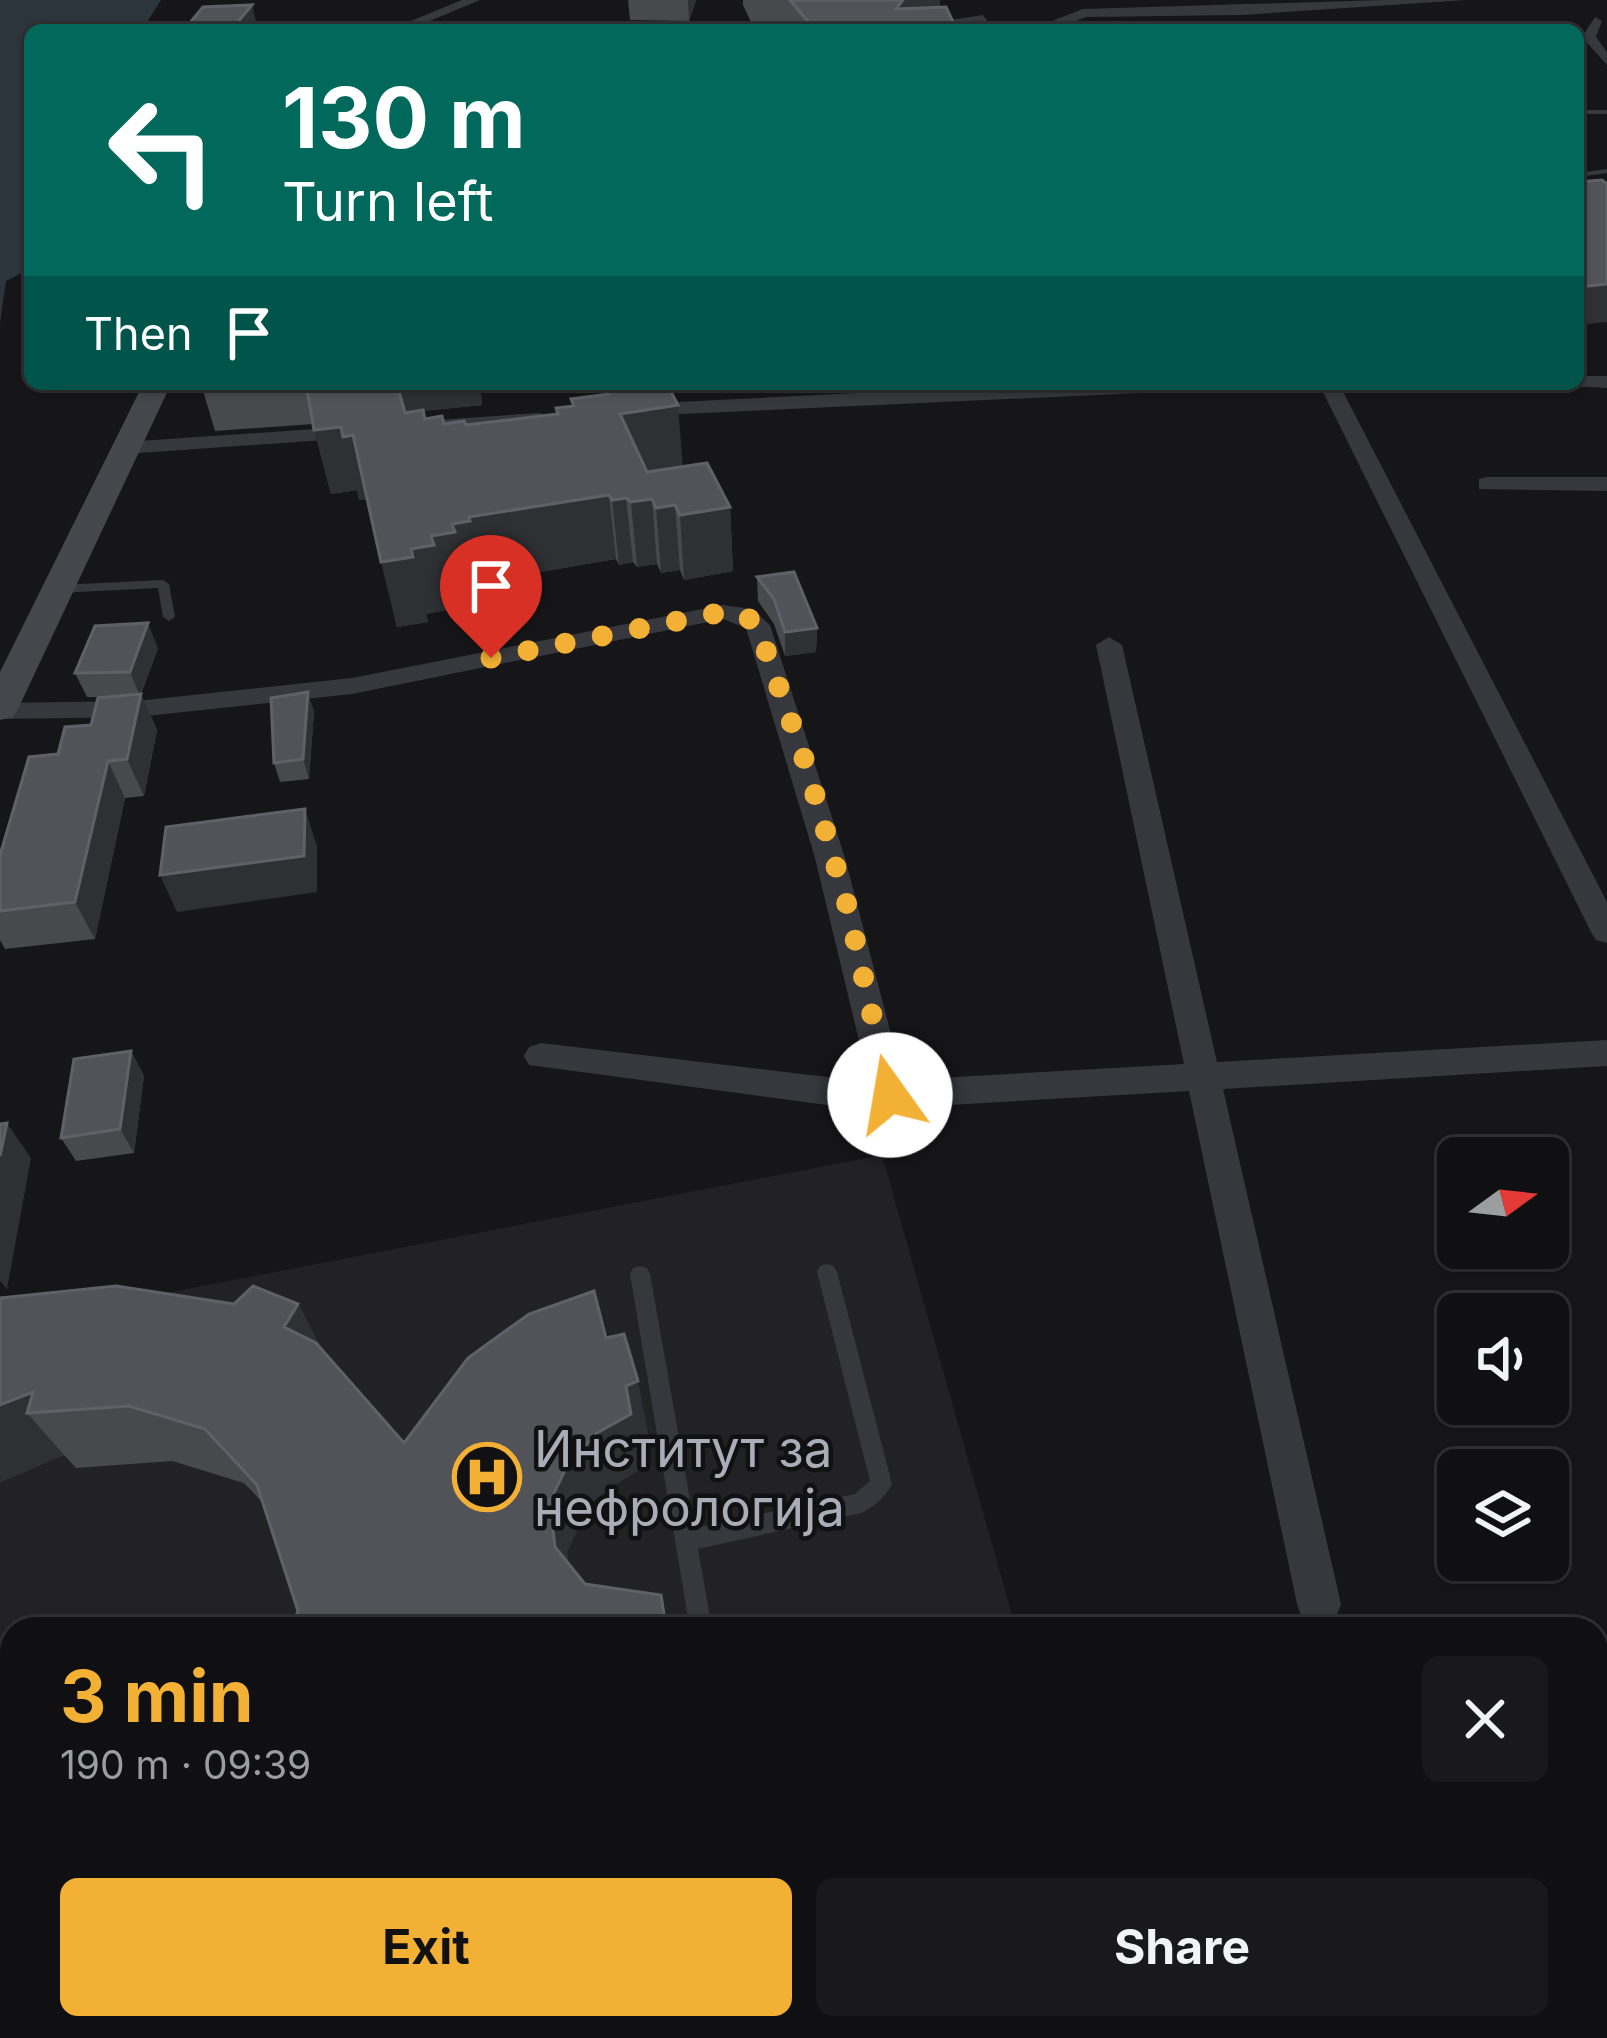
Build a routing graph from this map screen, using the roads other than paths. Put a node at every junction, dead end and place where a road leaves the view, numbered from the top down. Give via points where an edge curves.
1 (474, 0) edge
2 (1066, 0) edge
3 (1460, 0) edge
4 (1074, 16) junction
5 (414, 24) edge
6 (1062, 24) edge
7 (1590, 26) edge
8 (1604, 55) edge
9 (154, 390) edge
10 (837, 390) edge
11 (1332, 390) edge
12 (625, 412) edge
13 (561, 417) edge
14 (125, 448) junction
15 (1487, 484) dead end
16 (1607, 484) edge
17 (58, 590) junction
18 (169, 617) dead end
19 (1109, 645) dead end
20 (0, 710) edge
21 (1607, 932) edge
22 (1607, 1053) edge
23 (541, 1056) dead end
24 (1201, 1077) junction
25 (890, 1095) junction
26 (827, 1272) dead end
27 (640, 1274) dead end
28 (686, 1540) junction
29 (1318, 1604) dead end
30 (698, 1617) edge

1 - 5 street
2 - 4 street
3 - 4 street
4 - 6 street
7 - 8 street
9 - 14 main road
10 - 12 street
11 - 21 street
13 - 14 street
14 - 17 main road
15 - 16 street
17 - 18 lane via 164,584
17 - 20 main road
19 - 24 street
20 - 25 street via 137,709 352,686 743,614 757,625 806,764
22 - 24 street
23 - 25 street
24 - 25 street
24 - 29 street
26 - 28 lane via 881,1484 861,1503
27 - 28 lane
28 - 30 lane

